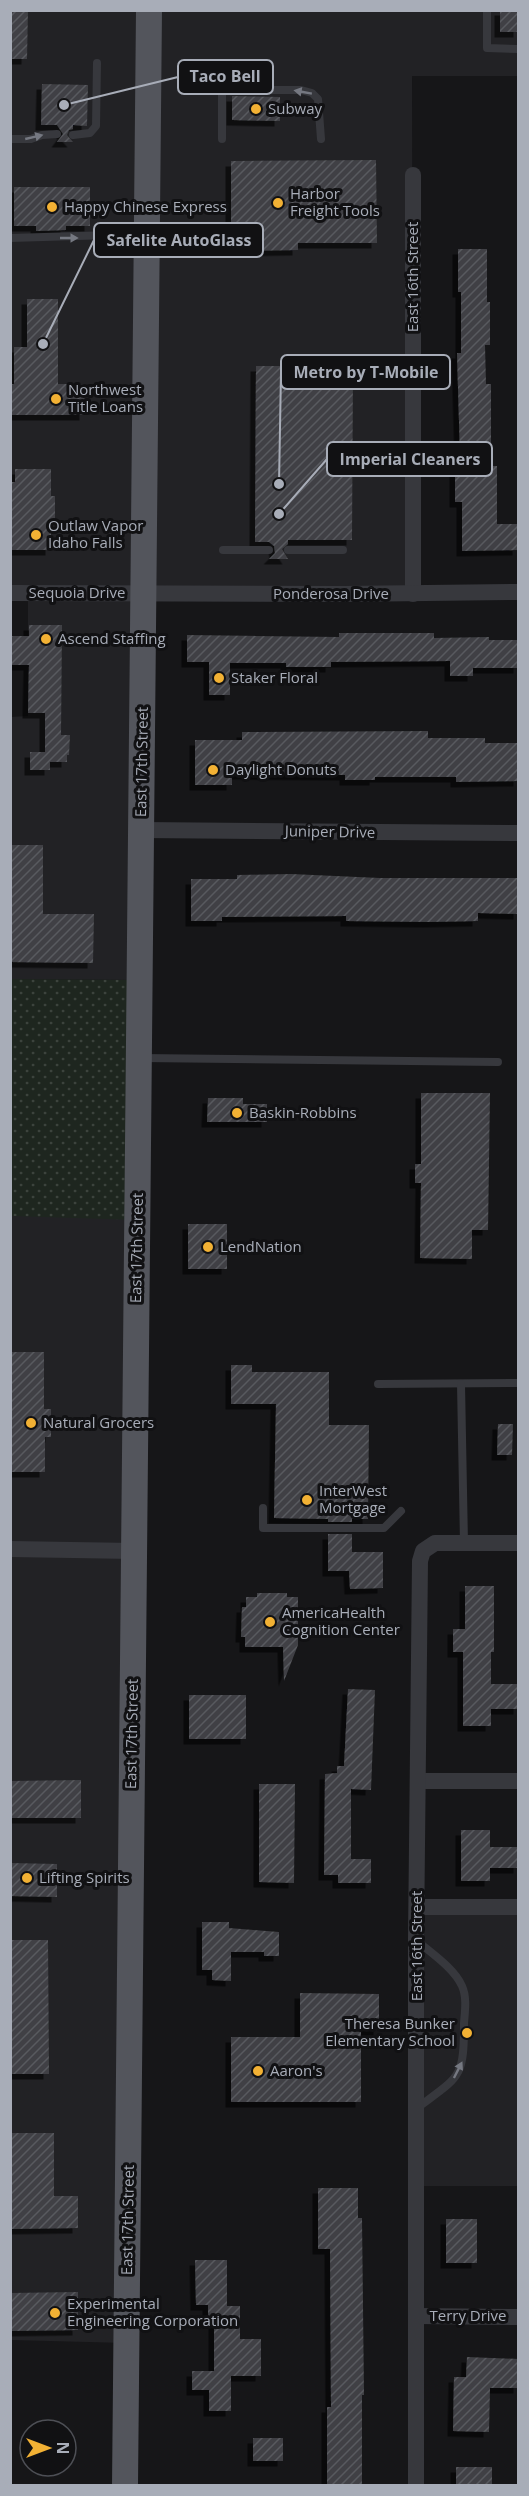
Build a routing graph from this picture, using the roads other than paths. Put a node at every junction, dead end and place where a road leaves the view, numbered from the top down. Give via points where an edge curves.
1 (150, 10) edge
2 (487, 10) edge
3 (519, 49) edge
4 (97, 63) dead end
5 (57, 134) dead end
6 (73, 135) dead end
7 (10, 139) edge
8 (222, 139) dead end
9 (321, 139) dead end
10 (413, 175) dead end
11 (147, 234) junction
12 (10, 238) edge
13 (223, 550) dead end
14 (269, 550) dead end
15 (288, 550) dead end
16 (343, 550) dead end
17 (144, 592) junction
18 (519, 592) edge
19 (10, 593) edge
20 (413, 594) junction
21 (141, 830) junction
22 (519, 833) edge
23 (140, 1058) junction
24 (498, 1062) dead end
25 (519, 1383) edge
26 (378, 1384) dead end
27 (461, 1384) junction
28 (263, 1508) dead end
29 (401, 1511) dead end
30 (464, 1543) junction
31 (519, 1543) edge
32 (10, 1549) edge
33 (134, 1551) junction
34 (418, 1781) junction
35 (519, 1781) edge
36 (417, 1907) junction
37 (519, 1907) edge
38 (416, 1940) junction
39 (416, 2109) junction
40 (417, 2316) junction
41 (519, 2317) edge
42 (125, 2486) edge
43 (416, 2486) edge

1 - 11 main road, East 17th Street
2 - 3 lane via 487,48
4 - 6 lane via 96,126 90,133
7 -> 5 lane
9 -> 8 lane via 318,99 302,90 222,90
10 - 20 street, East 16th Street
12 -> 11 lane
11 - 17 main road, East 17th Street
13 - 14 lane
15 - 16 lane
17 - 19 street, Sequoia Drive
17 - 20 street, Ponderosa Drive
17 - 21 main road, East 17th Street
18 - 20 street, Ponderosa Drive
21 - 22 street, Juniper Drive
21 - 23 main road, East 17th Street
23 - 24 lane
23 - 33 main road, East 17th Street
25 - 27 lane
26 - 27 lane
27 - 30 lane
28 - 29 lane via 263,1528 384,1528
30 - 31 street
30 - 34 street, East 16th Street via 435,1543 423,1551 420,1561
32 - 33 street
33 - 42 main road, East 17th Street
34 - 35 street
34 - 36 street, East 16th Street
36 - 37 street
36 - 38 street, East 16th Street
38 - 39 street, East 16th Street
39 -> 38 lane via 460,2071 464,2057 465,1996 462,1985 447,1967
39 - 40 street, East 16th Street
40 - 41 street, Terry Drive
40 - 43 street, East 16th Street

